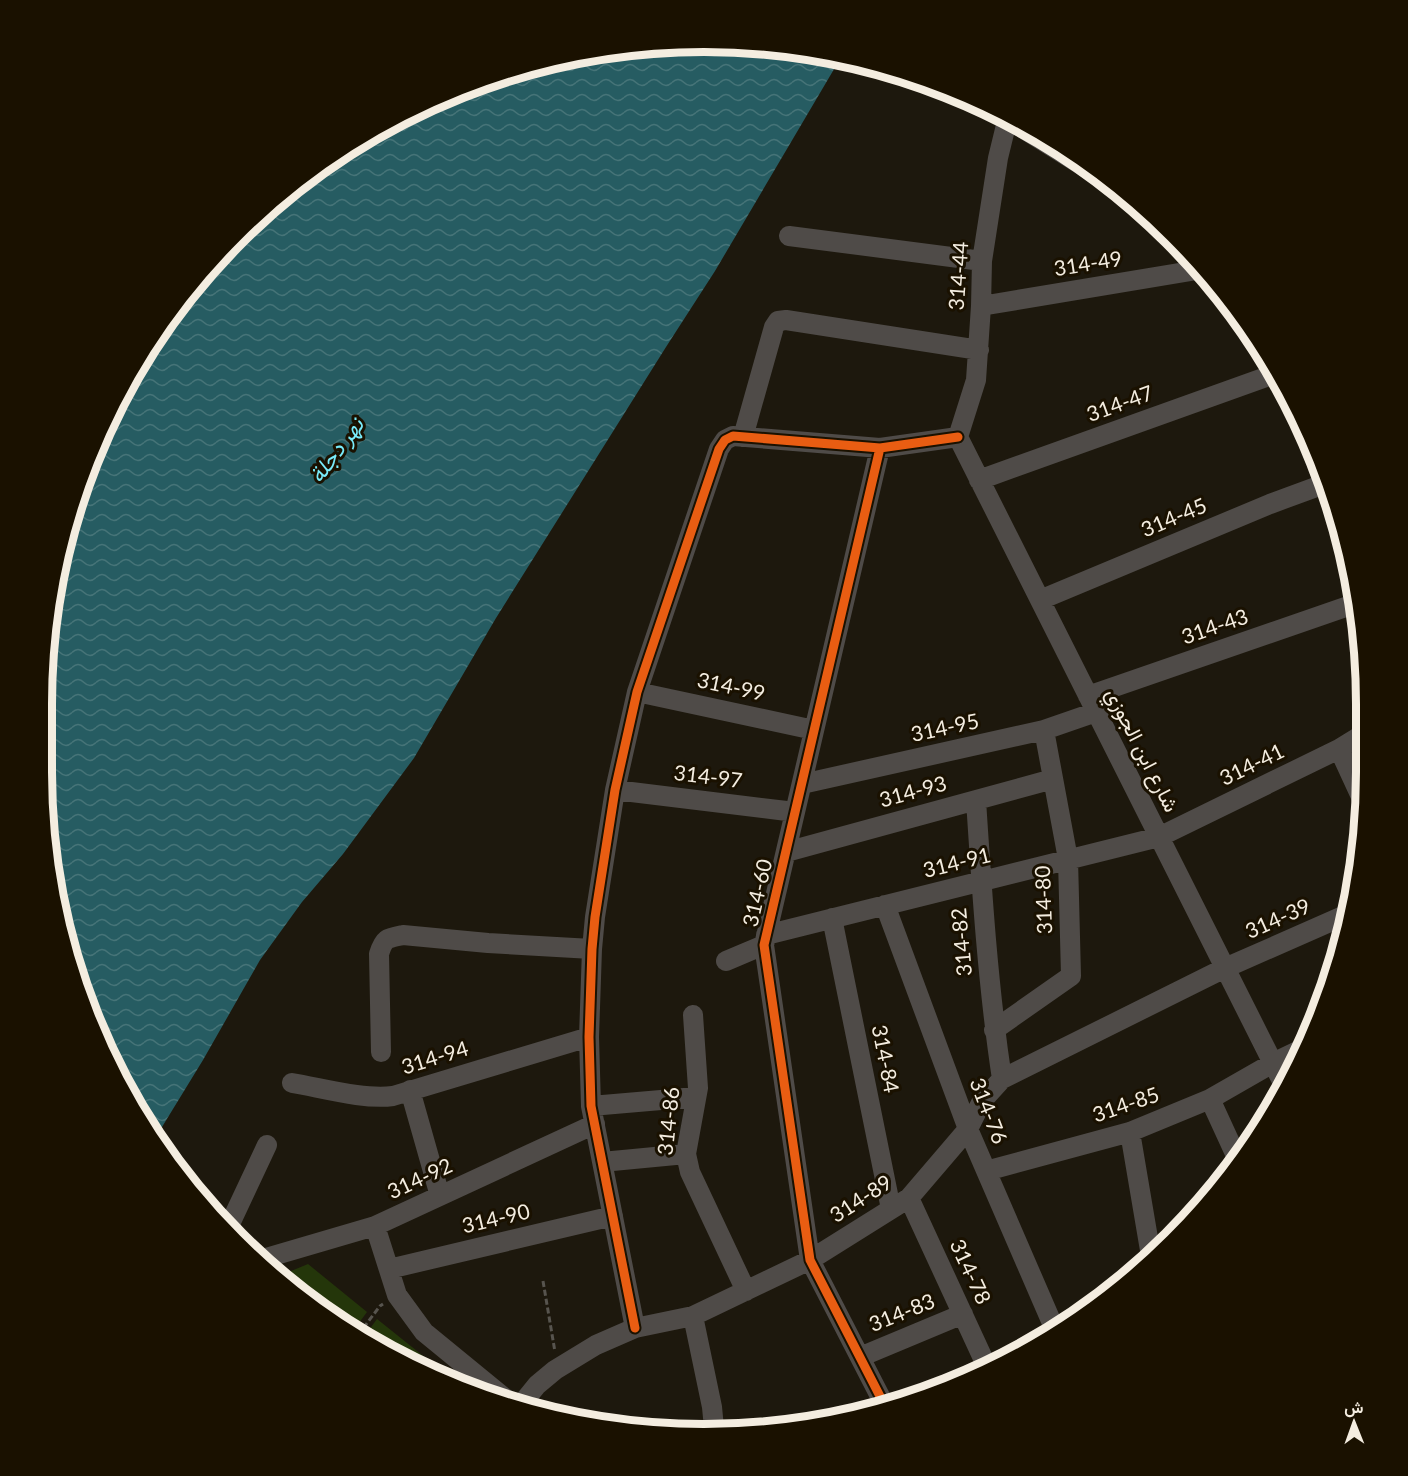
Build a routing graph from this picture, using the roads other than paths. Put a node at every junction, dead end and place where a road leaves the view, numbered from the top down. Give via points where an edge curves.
1 (1006, 127) edge
2 (789, 236) dead end
3 (982, 261) junction
4 (1191, 271) edge
5 (981, 306) junction
6 (979, 350) junction
7 (1267, 377) edge
8 (743, 437) junction
9 (958, 437) junction
10 (880, 448) junction
11 (979, 480) junction
12 (1318, 487) edge
13 (1040, 600) junction
14 (1348, 606) edge
15 (637, 692) junction
16 (1092, 704) junction
17 (814, 730) junction
18 (1044, 730) junction
19 (1356, 739) edge
20 (1339, 749) junction
21 (1053, 779) junction
22 (802, 784) junction
23 (1355, 785) edge
24 (615, 790) junction
25 (976, 800) junction
26 (795, 812) junction
27 (1159, 837) junction
28 (786, 852) junction
29 (1068, 859) junction
30 (981, 881) junction
31 (885, 905) junction
32 (832, 918) junction
33 (1338, 918) edge
34 (765, 940) junction
35 (592, 949) junction
36 (726, 961) dead end
37 (1225, 968) junction
38 (693, 1015) dead end
39 (994, 1030) junction
40 (589, 1037) junction
41 (381, 1052) dead end
42 (1291, 1055) edge
43 (1273, 1063) junction
44 (1280, 1076) edge
45 (1002, 1079) junction
46 (292, 1083) dead end
47 (410, 1090) junction
48 (696, 1097) junction
49 (1210, 1099) junction
50 (593, 1115) junction
51 (968, 1129) junction
52 (1130, 1131) junction
53 (267, 1146) dead end
54 (1234, 1151) edge
55 (686, 1154) junction
56 (602, 1162) junction
57 (986, 1171) junction
58 (440, 1196) junction
59 (909, 1198) junction
60 (891, 1209) junction
61 (613, 1216) junction
62 (232, 1221) edge
63 (375, 1226) junction
64 (1150, 1247) edge
65 (269, 1257) edge
66 (810, 1260) junction
67 (389, 1269) junction
68 (746, 1291) junction
69 (963, 1314) junction
70 (693, 1316) junction
71 (1052, 1323) edge
72 (635, 1328) junction
73 (860, 1357) junction
74 (984, 1360) edge
75 (493, 1388) edge
76 (526, 1398) edge
77 (881, 1399) edge
78 (714, 1424) edge

1 - 3 street, 314-44
2 - 3 street
3 - 5 street, 314-44
4 - 5 street, 314-49
5 - 6 street, 314-44
6 - 8 street via 778,321
6 - 9 street, 314-44 via 976,380
7 - 11 street, 314-47
8 - 10 street
8 - 15 street via 724,440 719,449
9 - 10 street
9 - 11 street, شارع ابن الجوزي
10 - 17 street, 314-60
11 - 13 street, شارع ابن الجوزي
12 - 13 street, 314-45
13 - 16 street, شارع ابن الجوزي
14 - 16 street, 314-43
15 - 17 street, 314-99
15 - 24 street
16 - 18 street, 314-95
16 - 27 street, شارع ابن الجوزي
17 - 22 street, 314-60
18 - 21 street, 314-80
18 - 22 street, 314-95
19 - 20 street, 314-41
20 - 23 street
20 - 27 street, 314-41
21 - 25 street, 314-93
21 - 29 street, 314-80
22 - 26 street, 314-60
24 - 26 street, 314-97
24 - 35 street
25 - 28 street, 314-93
25 - 30 street, 314-82
26 - 28 street, 314-60
27 - 29 street, 314-91
27 - 37 street, شارع ابن الجوزي
28 - 34 street, 314-60
29 - 30 street, 314-91
29 - 39 street, 314-80 via 1071,976
30 - 31 street, 314-91
30 - 39 street, 314-82
31 - 32 street, 314-91
31 - 51 street, 314-76
32 - 34 street, 314-91
32 - 60 street, 314-84
33 - 37 street, 314-39
34 - 36 street, 314-91
34 - 66 street, 314-60
35 - 40 street
35 - 41 street via 389,937 379,954
37 - 43 street, شارع ابن الجوزي
37 - 45 street, 314-89
38 - 48 street, 314-86
39 - 45 street, 314-82
40 - 47 street, 314-94
40 - 50 street
42 - 43 street, 314-85
43 - 44 street, شارع ابن الجوزي
43 - 49 street, 314-85
45 - 51 street, 314-89 via 982,1101
46 - 47 street, 314-94 via 381,1097
47 - 58 street
48 - 50 street
48 - 55 street, 314-86
49 - 52 street, 314-85
49 - 54 street
50 - 56 street
50 - 58 street, 314-92
51 - 57 street, 314-76
51 - 59 street, 314-89
52 - 57 street, 314-85
52 - 64 street
53 - 62 street
55 - 56 street
55 - 68 street, 314-86 via 690,1172
56 - 61 street
57 - 71 street, 314-76
58 - 63 street, 314-92
59 - 60 street, 314-89
59 - 69 street, 314-78
60 - 66 street, 314-89
61 - 67 street, 314-90
61 - 72 street
63 - 65 street, 314-92
63 - 67 street
66 - 68 street, 314-89
66 - 73 street, 314-60
67 - 75 street via 398,1295 424,1332
68 - 70 street, 314-89
69 - 73 street, 314-83
69 - 74 street, 314-78
70 - 72 street, 314-89
70 - 78 street
72 - 76 street, 314-89 via 558,1368
73 - 77 street, 314-60

